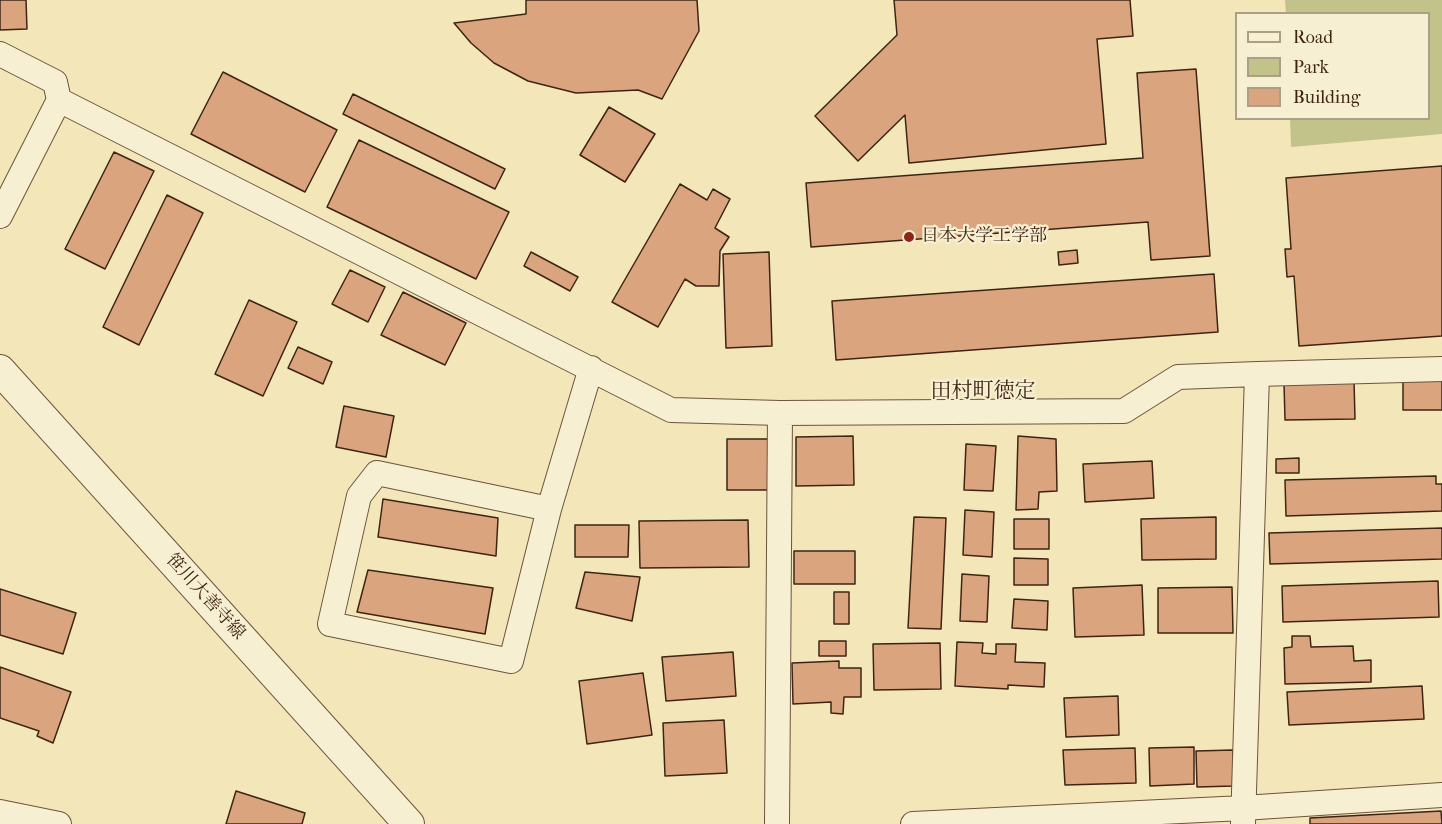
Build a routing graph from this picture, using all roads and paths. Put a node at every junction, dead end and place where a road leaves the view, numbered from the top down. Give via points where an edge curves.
1 (0, 54) edge
2 (59, 100) junction
3 (0, 216) edge
4 (591, 368) junction
5 (1442, 369) edge
6 (0, 370) edge
7 (1257, 374) junction
8 (780, 413) junction
9 (549, 509) junction
10 (1442, 795) edge
11 (0, 812) edge
12 (1243, 816) edge
13 (976, 823) edge
14 (59, 824) edge
15 (409, 824) edge
16 (777, 824) edge
17 (913, 824) edge

1 - 2 street via 55,82
2 - 3 street
2 - 4 street
4 - 8 street via 671,410
4 - 9 street
5 - 7 street
6 - 15 street, 笹川大善寺線
7 - 8 street via 1178,377 1124,411
7 - 12 street
8 - 16 street
9 - 9 street via 511,661 330,624 358,496 377,473
10 - 12 street
11 - 14 street
12 - 13 street
13 - 17 street

